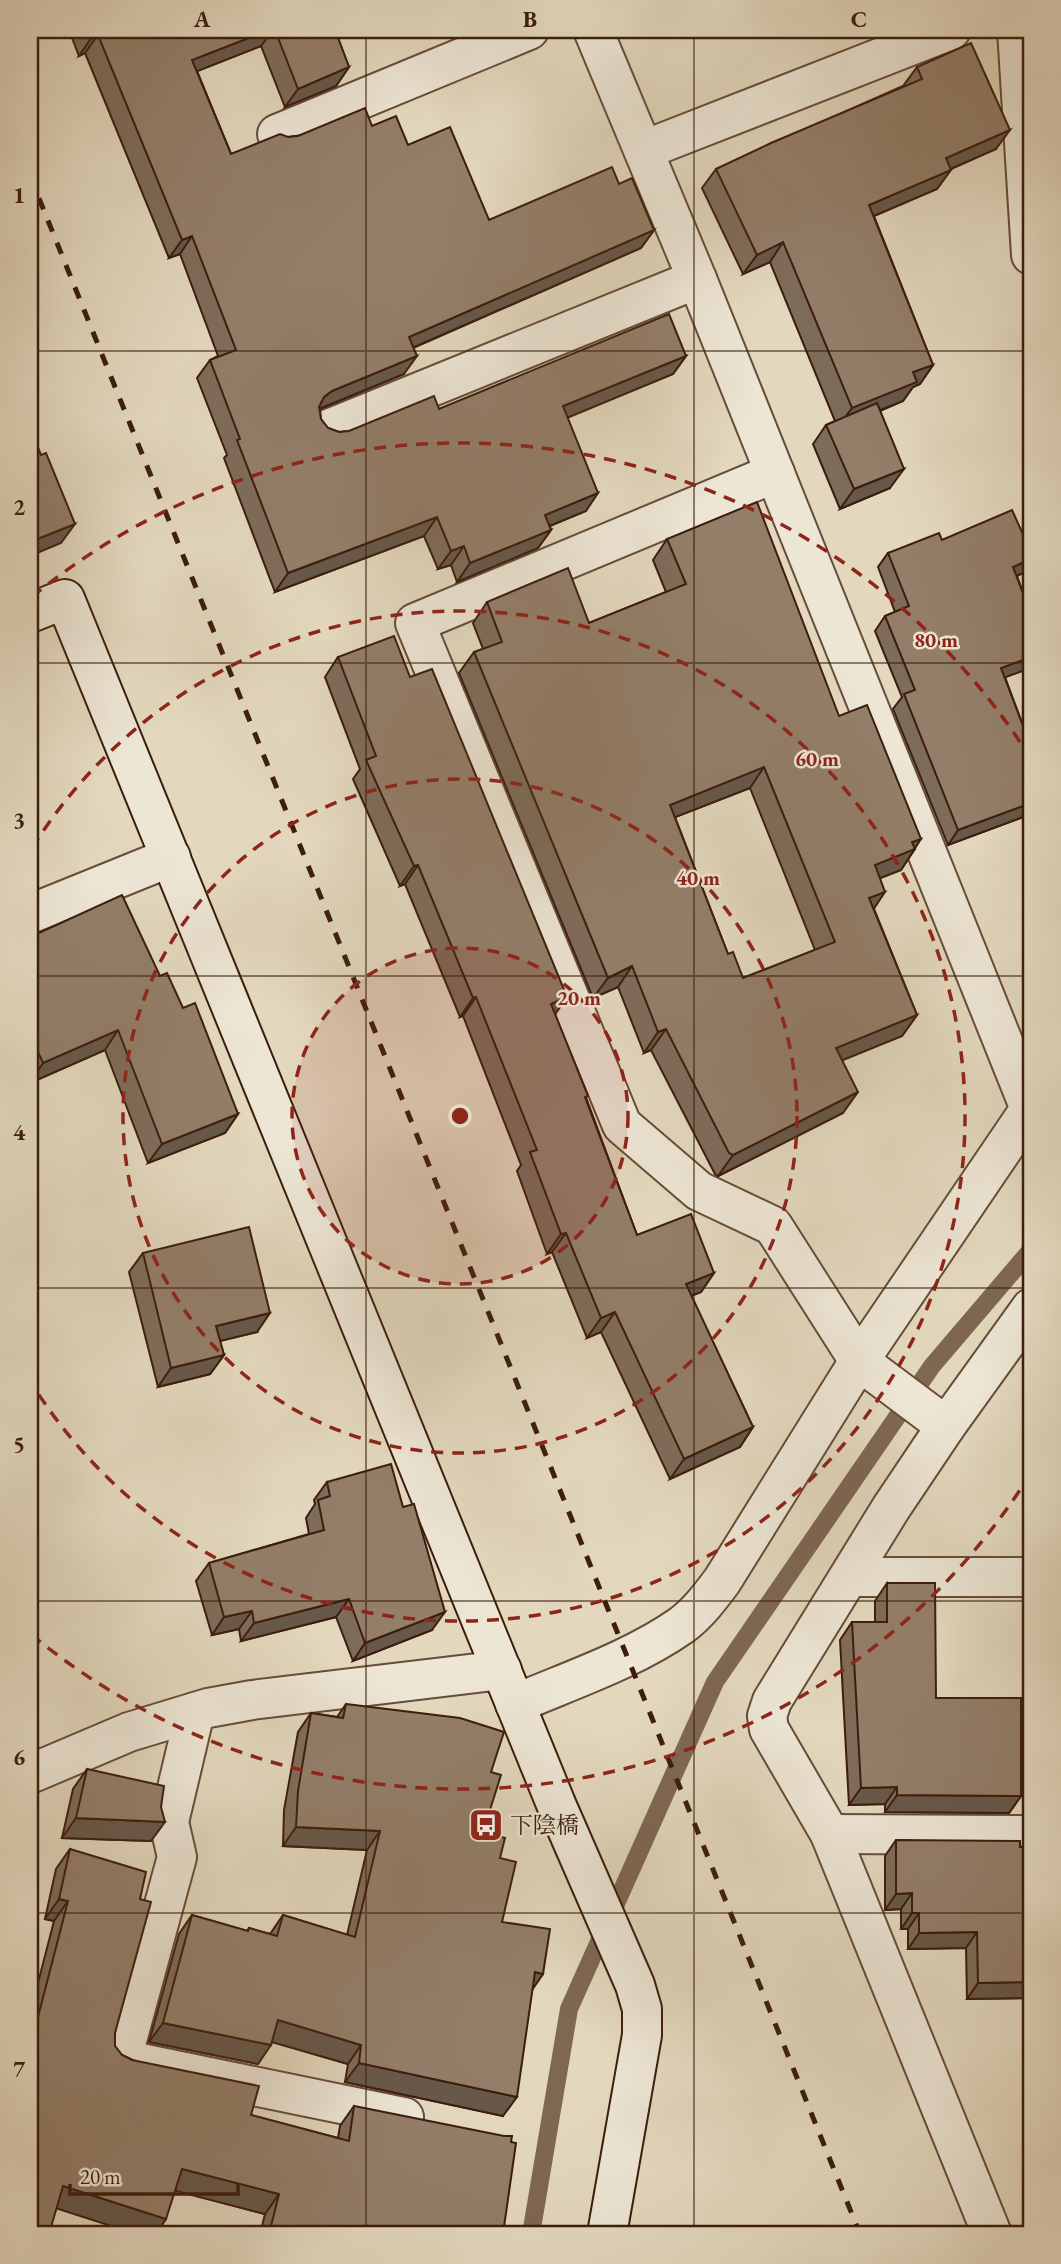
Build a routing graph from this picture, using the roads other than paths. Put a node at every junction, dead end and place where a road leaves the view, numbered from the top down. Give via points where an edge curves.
1 (529, 30) edge
2 (593, 30) edge
3 (951, 30) edge
4 (1017, 30) edge
5 (276, 134) edge
6 (644, 150) junction
7 (1031, 256) edge
8 (697, 279) junction
9 (328, 429) edge
10 (775, 473) junction
11 (30, 613) edge
12 (171, 857) junction
13 (30, 914) edge
14 (1030, 1108) edge
15 (1031, 1308) edge
16 (867, 1368) junction
17 (936, 1419) junction
18 (849, 1577) junction
19 (1031, 1577) edge
20 (508, 1687) junction
21 (195, 1712) junction
22 (30, 1774) edge
23 (830, 1834) junction
24 (1031, 1835) edge
25 (441, 2124) edge
26 (607, 2234) edge
27 (992, 2234) edge

1 - 5 street
2 - 6 street
3 - 6 street
4 - 7 street
6 - 8 street
8 - 9 street
8 - 10 street
10 - 14 street
10 - 16 street via 415,623 622,1125 699,1191 773,1226
11 - 12 street via 65,599
12 - 13 street
12 - 20 street
14 - 16 street
15 - 17 street
16 - 17 street
16 - 20 street via 705,1605 655,1642
17 - 18 street
18 - 19 street
18 - 23 street via 767,1716 769,1729
20 - 21 street via 252,1700
20 - 26 street via 642,2009
21 - 22 street via 129,1732
21 - 25 street via 169,1822 177,1857 122,2059
23 - 24 street
23 - 27 street

